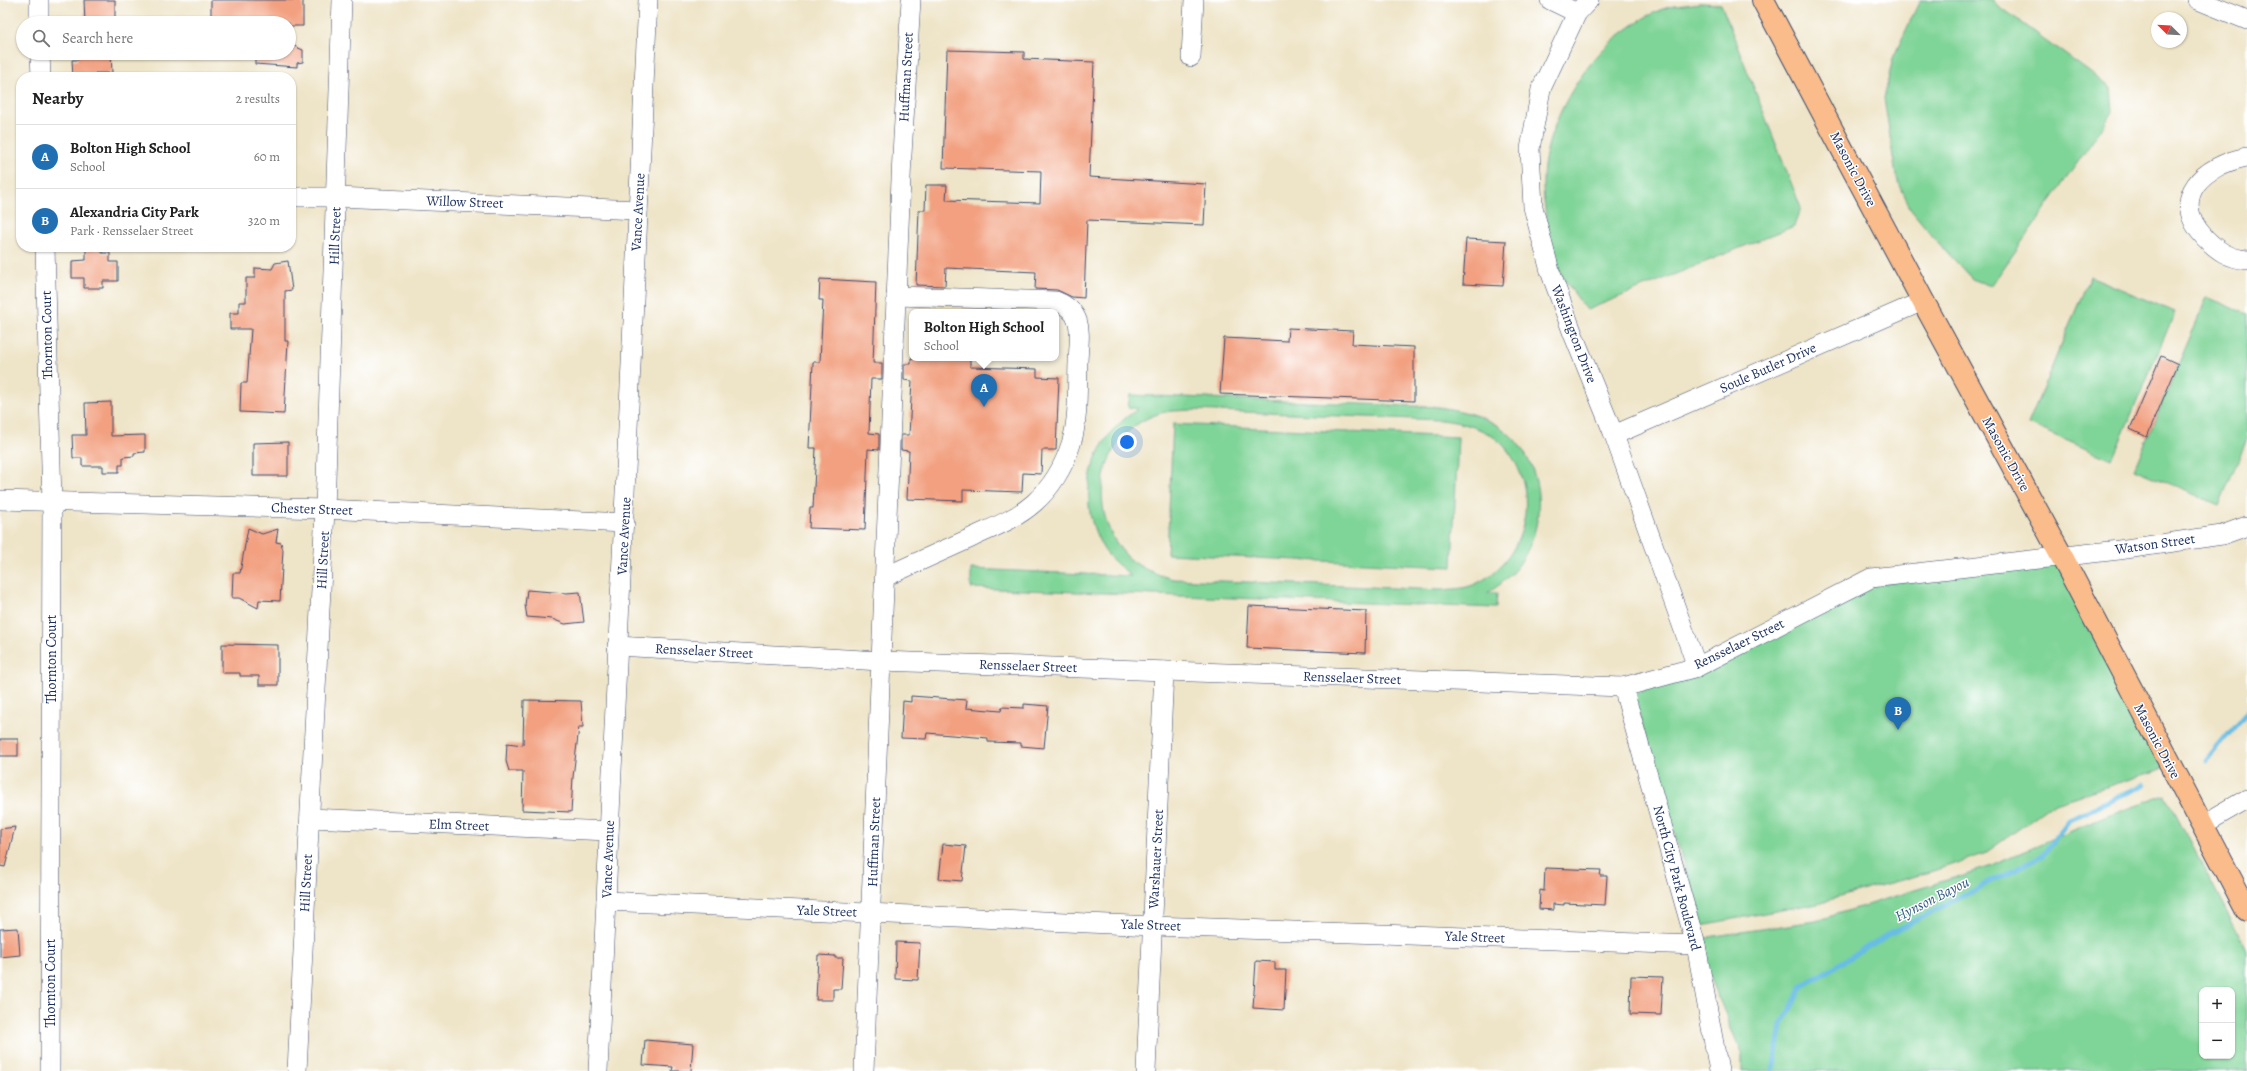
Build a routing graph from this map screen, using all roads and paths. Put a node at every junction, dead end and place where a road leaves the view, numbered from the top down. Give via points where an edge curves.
1 (39, 0) edge
2 (342, 0) edge
3 (648, 0) edge
4 (911, 0) edge
5 (1194, 0) edge
6 (1550, 0) edge
7 (1763, 0) edge
8 (2198, 0) edge
9 (1583, 6) edge
10 (39, 16) edge
11 (2247, 20) edge
12 (1191, 56) dead end
13 (40, 60) edge
14 (41, 72) edge
15 (2247, 158) edge
16 (296, 197) edge
17 (336, 197) junction
18 (638, 210) junction
19 (45, 252) edge
20 (2247, 260) edge
21 (896, 296) junction
22 (1922, 301) junction
23 (1614, 435) junction
24 (0, 500) edge
25 (52, 502) junction
26 (325, 509) junction
27 (625, 522) junction
28 (2247, 526) edge
29 (2061, 555) junction
30 (885, 577) junction
31 (617, 646) junction
32 (881, 661) junction
33 (1697, 667) junction
34 (1164, 671) junction
35 (1623, 687) junction
36 (2247, 799) edge
37 (310, 818) junction
38 (2202, 825) junction
39 (609, 831) junction
40 (606, 901) junction
41 (2247, 910) edge
42 (871, 912) junction
43 (1153, 926) junction
44 (1696, 945) junction
45 (50, 1071) edge
46 (297, 1071) edge
47 (598, 1071) edge
48 (864, 1071) edge
49 (1146, 1071) edge
50 (1719, 1071) edge

1 - 10 street
2 - 17 street, Hill Street
3 - 18 street, Vance Avenue
4 - 21 street, Huffman Street
5 - 12 street
6 - 9 street
7 - 22 main road, Masonic Drive
8 - 11 street
9 - 23 street, Washington Drive via 1541,89 1530,149 1533,207 1552,278
13 - 14 street
15 - 20 street via 2233,160 2197,181 2190,197 2189,212 2197,229 2217,250 2231,258
16 - 17 street, Willow Street
17 - 18 street, Willow Street
17 - 26 street, Hill Street
18 - 27 street, Vance Avenue
19 - 25 street, Thornton Court
21 - 30 street, Huffman Street
21 - 30 street via 1056,301 1069,306 1078,318 1079,341 1072,443 1052,484 1010,520
22 - 23 street, Soule Butler Drive
22 - 29 main road, Masonic Drive
23 - 33 street, Washington Drive
24 - 25 street, Chester Street
25 - 26 street, Chester Street
25 - 45 street, Thornton Court
26 - 27 street, Chester Street
26 - 37 street, Hill Street
27 - 31 street, Vance Avenue
28 - 29 street, Watson Street via 2222,535 2119,550
29 - 33 street, Rensselaer Street via 1871,578
29 - 38 main road, Masonic Drive
30 - 32 street, Huffman Street
31 - 32 street, Rensselaer Street
31 - 39 street, Vance Avenue
32 - 34 street, Rensselaer Street
32 - 42 street, Huffman Street
33 - 35 street, Rensselaer Street
34 - 35 street, Rensselaer Street
34 - 43 street, Warshauer Street
35 - 44 street, North City Park Boulevard
36 - 38 street
37 - 39 street, Elm Street
37 - 46 street, Hill Street
38 - 41 main road, Masonic Drive
39 - 40 street, Vance Avenue
40 - 42 street, Yale Street
40 - 47 street, Vance Avenue
42 - 43 street, Yale Street
42 - 48 street, Huffman Street
43 - 44 street, Yale Street
43 - 49 street, Warshauer Street
44 - 50 street, North City Park Boulevard

